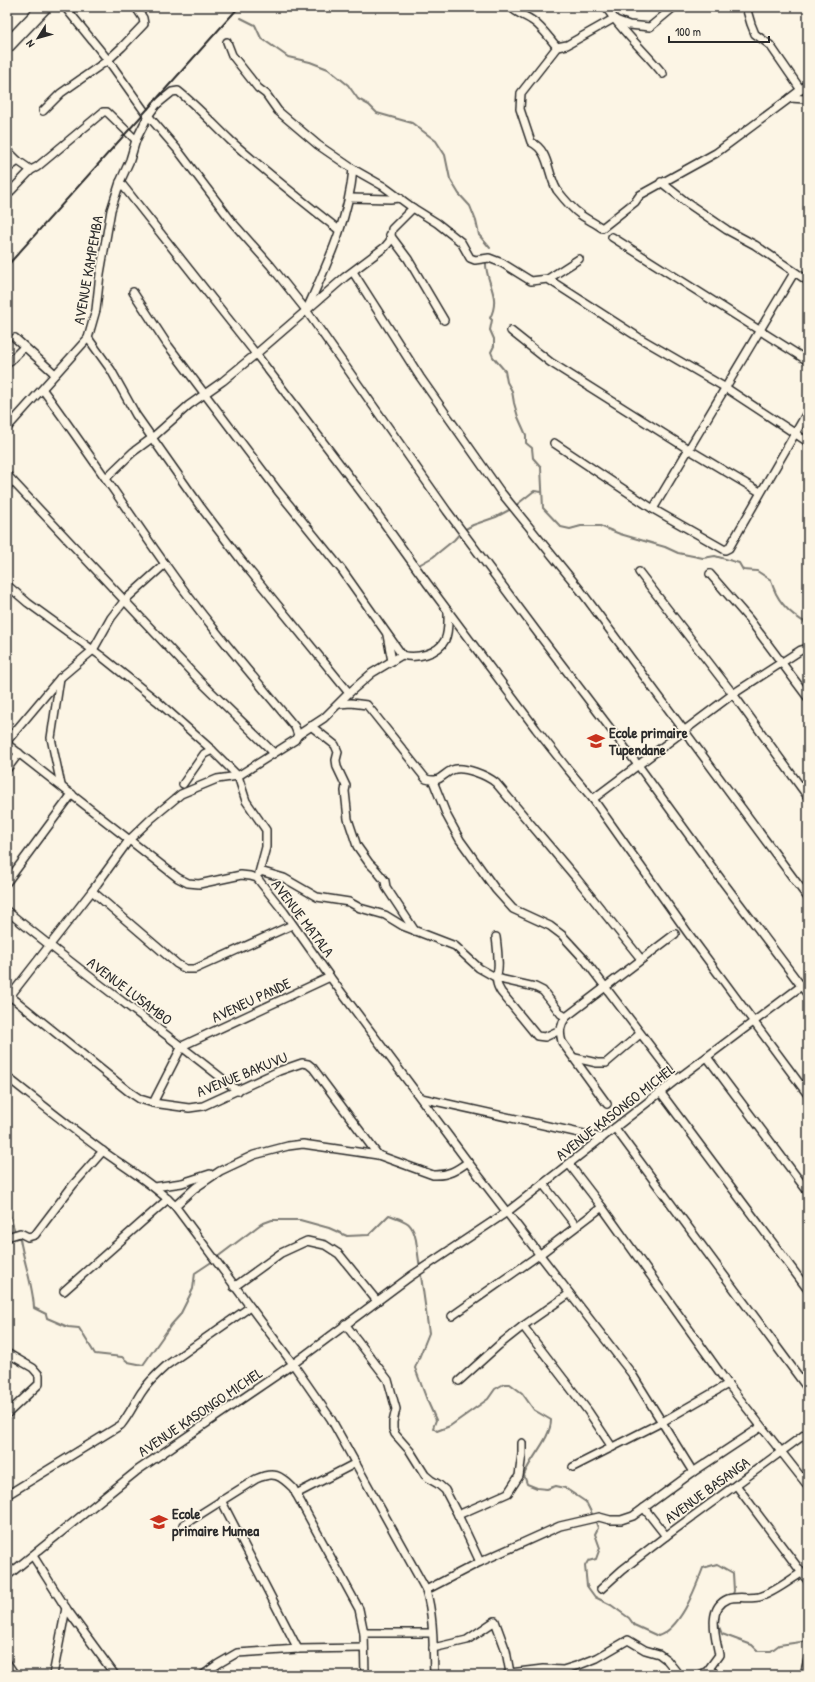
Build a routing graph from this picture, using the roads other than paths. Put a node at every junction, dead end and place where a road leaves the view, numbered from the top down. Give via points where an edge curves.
1 (44, 7) edge
2 (65, 7) edge
3 (511, 7) edge
4 (606, 7) edge
5 (674, 7) edge
6 (746, 7) edge
7 (137, 9) dead end
8 (614, 19) junction
9 (8, 42) edge
10 (227, 42) dead end
11 (557, 47) junction
12 (108, 60) junction
13 (663, 74) dead end
14 (808, 84) edge
15 (801, 90) junction
16 (790, 98) junction
17 (808, 103) edge
18 (43, 111) dead end
19 (148, 116) junction
20 (136, 140) junction
21 (7, 150) edge
22 (18, 161) junction
23 (7, 169) edge
24 (353, 169) junction
25 (31, 170) junction
26 (120, 182) junction
27 (661, 182) junction
28 (7, 195) edge
29 (350, 198) junction
30 (400, 198) junction
31 (413, 208) junction
32 (339, 230) junction
33 (390, 235) junction
34 (612, 237) dead end
35 (579, 259) dead end
36 (353, 272) junction
37 (794, 273) junction
38 (548, 279) junction
39 (808, 281) edge
40 (134, 292) dead end
41 (306, 310) junction
42 (444, 320) dead end
43 (760, 329) junction
44 (511, 331) dead end
45 (15, 338) dead end
46 (88, 338) junction
47 (24, 347) junction
48 (256, 354) junction
49 (808, 361) edge
50 (7, 364) edge
51 (55, 374) junction
52 (726, 388) junction
53 (43, 390) junction
54 (206, 394) junction
55 (808, 411) edge
56 (7, 428) edge
57 (795, 433) junction
58 (152, 438) junction
59 (808, 442) edge
60 (554, 443) dead end
61 (688, 449) junction
62 (7, 475) edge
63 (106, 478) junction
64 (760, 492) junction
65 (653, 509) junction
66 (165, 564) junction
67 (639, 572) dead end
68 (710, 574) dead end
69 (7, 585) edge
70 (125, 600) junction
71 (448, 611) junction
72 (385, 630) junction
73 (808, 648) edge
74 (94, 650) junction
75 (402, 654) junction
76 (392, 661) junction
77 (782, 663) junction
78 (60, 678) junction
79 (349, 693) junction
80 (733, 694) junction
81 (808, 698) edge
82 (339, 704) junction
83 (311, 726) junction
84 (685, 731) junction
85 (298, 735) junction
86 (7, 740) edge
87 (7, 744) edge
88 (212, 750) junction
89 (19, 753) junction
90 (274, 753) junction
91 (638, 766) junction
92 (7, 769) edge
93 (238, 776) junction
94 (434, 781) junction
95 (183, 784) dead end
96 (61, 785) junction
97 (72, 794) junction
98 (808, 797) edge
99 (593, 799) junction
100 (128, 840) junction
101 (260, 871) junction
102 (256, 878) junction
103 (7, 882) edge
104 (92, 891) junction
105 (808, 898) edge
106 (7, 911) edge
107 (292, 925) junction
108 (415, 931) junction
109 (675, 934) dead end
110 (496, 937) dead end
111 (50, 946) junction
112 (641, 960) junction
113 (330, 977) junction
114 (495, 977) junction
115 (808, 981) edge
116 (801, 986) junction
117 (605, 988) junction
118 (808, 995) edge
119 (9, 998) edge
120 (566, 1017) junction
121 (755, 1022) junction
122 (560, 1030) junction
123 (640, 1034) junction
124 (182, 1046) junction
125 (707, 1057) junction
126 (575, 1058) junction
127 (7, 1077) edge
128 (676, 1080) junction
129 (238, 1091) junction
130 (661, 1093) junction
131 (808, 1095) edge
132 (420, 1098) junction
133 (153, 1103) junction
134 (607, 1104) dead end
135 (615, 1128) junction
136 (602, 1138) junction
137 (103, 1151) junction
138 (378, 1155) junction
139 (468, 1162) junction
140 (569, 1164) junction
141 (220, 1171) junction
142 (543, 1184) junction
143 (154, 1187) junction
144 (808, 1192) edge
145 (168, 1199) junction
146 (175, 1206) junction
147 (602, 1207) junction
148 (507, 1212) junction
149 (576, 1226) junction
150 (7, 1237) edge
151 (539, 1255) junction
152 (234, 1287) junction
153 (808, 1290) edge
154 (64, 1291) dead end
155 (569, 1294) junction
156 (377, 1301) junction
157 (250, 1307) junction
158 (452, 1316) dead end
159 (346, 1324) junction
160 (523, 1326) junction
161 (7, 1354) edge
162 (293, 1364) junction
163 (459, 1382) dead end
164 (728, 1384) junction
165 (808, 1389) edge
166 (7, 1414) edge
167 (662, 1422) junction
168 (761, 1427) junction
169 (808, 1432) edge
170 (522, 1443) dead end
171 (612, 1447) junction
172 (780, 1452) junction
173 (356, 1463) junction
174 (573, 1466) dead end
175 (693, 1472) junction
176 (736, 1485) junction
177 (808, 1485) edge
178 (296, 1494) junction
179 (7, 1495) edge
180 (221, 1500) junction
181 (644, 1508) junction
182 (458, 1515) junction
183 (183, 1525) dead end
184 (666, 1536) junction
185 (33, 1556) junction
186 (480, 1562) junction
187 (802, 1573) junction
188 (7, 1576) edge
189 (808, 1581) edge
190 (601, 1589) dead end
191 (426, 1590) junction
192 (66, 1608) junction
193 (364, 1633) junction
194 (432, 1633) junction
195 (364, 1648) junction
196 (433, 1648) junction
197 (298, 1649) junction
198 (808, 1659) edge
199 (7, 1663) edge
200 (708, 1670) junction
201 (563, 1672) edge
202 (508, 1674) edge
203 (15, 1675) edge
204 (53, 1675) edge
205 (115, 1675) edge
206 (203, 1675) edge
207 (365, 1675) edge
208 (434, 1675) edge
209 (679, 1675) edge
210 (698, 1675) edge
211 (717, 1675) edge
212 (804, 1675) edge

1 - 9 highway
2 - 12 street
3 - 11 street via 542,28
4 - 8 street
5 - 8 street via 650,27 629,25
6 - 15 street via 755,34 770,45
7 - 12 street via 144,24
8 - 11 street via 567,45
8 - 13 street
10 - 24 street via 232,55 278,110 318,145
11 - 27 street via 521,92 520,109 531,142 542,151 559,192 579,214 602,228
12 - 18 street via 61,93
12 - 19 street
14 - 15 street
15 - 16 street
16 - 17 street via 805,99
16 - 27 street via 716,153
19 - 20 street, AVENUE KAMPEMBA
19 - 32 street, AVENUE KAMPEMBA via 172,92 178,91 283,186
19 - 41 street
20 - 25 street via 106,111
20 - 26 street, AVENUE KAMPEMBA
21 - 22 street
22 - 23 street
22 - 25 street
24 - 29 street
24 - 30 street
25 - 28 street
26 - 46 street, AVENUE KAMPEMBA via 111,210 96,310
26 - 48 street
27 - 37 street via 686,202
29 - 30 street
29 - 32 street
30 - 31 street
31 - 33 street via 392,228
31 - 38 street via 462,242 470,258 490,258 531,281
32 - 41 street via 336,243
33 - 36 street via 390,241 385,247
33 - 42 street via 408,259
34 - 43 street
35 - 38 street
36 - 41 street
36 - 84 street via 420,378 500,491 581,591
37 - 39 street
37 - 43 street
38 - 52 street via 638,337
40 - 54 street via 167,344
41 - 48 street
41 - 91 street via 447,511
43 - 49 street
43 - 52 street
44 - 61 street via 550,362
45 - 47 street
46 - 51 street, AVENUE KAMPEMBA
46 - 58 street via 111,370
47 - 50 street
47 - 51 street
48 - 54 street
48 - 71 street
51 - 53 street, AVENUE KAMPEMBA
52 - 57 street
52 - 61 street
53 - 56 street, AVENUE KAMPEMBA
53 - 63 street
54 - 58 street via 189,404
54 - 72 street
55 - 57 street
57 - 59 street
57 - 64 street
58 - 63 street
58 - 79 street via 213,524
60 - 65 street
61 - 64 street
61 - 65 street
62 - 70 street
63 - 66 street
64 - 65 street via 729,548 725,550
66 - 70 street
66 - 85 street via 199,610 295,727
67 - 80 street
68 - 77 street via 749,619
69 - 74 street
70 - 74 street
70 - 90 street via 199,680
71 - 75 street via 445,639 440,646 417,656
71 - 99 street via 561,762
72 - 75 street
72 - 76 street
73 - 77 street
74 - 78 street
74 - 88 street via 158,701
75 - 76 street
76 - 79 street
77 - 80 street
77 - 81 street
78 - 86 street
78 - 96 street via 51,738
79 - 82 street
80 - 84 street
80 - 98 street
82 - 83 street
82 - 94 street via 367,705 426,779
83 - 85 street
83 - 108 street via 335,745 338,752 337,767 346,786 348,819 357,846 385,881 386,887
84 - 91 street
84 - 105 street
85 - 90 street via 295,740
87 - 89 street, AVENUE MATALA
88 - 93 street
88 - 95 street via 204,754
89 - 92 street
89 - 96 street, AVENUE MATALA
90 - 93 street
91 - 99 street
91 - 116 street
93 - 100 street via 217,779 181,794
93 - 101 street via 246,801 266,830 266,847
94 - 112 street via 452,769 488,776 577,879
94 - 117 street via 447,816 460,840 496,890 513,909 550,926 562,935
96 - 97 street, AVENUE MATALA
97 - 100 street, AVENUE MATALA
97 - 103 street
99 - 121 street
100 - 102 street, AVENUE MATALA via 188,883 199,884 241,876
100 - 104 street
101 - 102 street
101 - 108 street via 294,883 317,897 349,902 385,915
102 - 107 street, AVENUE MATALA
104 - 107 street via 186,969 195,969
104 - 111 street
106 - 111 street, AVENUE LUSAMBO
107 - 113 street, AVENUE MATALA
108 - 114 street via 455,946 479,968
109 - 112 street
110 - 114 street via 498,963
111 - 119 street
111 - 124 street, AVENUE LUSAMBO
112 - 117 street
113 - 124 street, AVENEU PANDE
113 - 132 street, AVENUE MATALA
114 - 120 street via 524,983 543,991
114 - 122 street via 496,985 537,1036 545,1037
115 - 116 street, AVENUE KASONGO MICHEL
116 - 118 street
116 - 121 street, AVENUE KASONGO MICHEL
117 - 120 street
117 - 123 street
119 - 133 street, AVENUE BAKUVU via 128,1091
120 - 122 street via 561,1023
121 - 125 street, AVENUE KASONGO MICHEL
121 - 131 street
122 - 126 street via 562,1042
123 - 126 street via 606,1063
123 - 128 street
124 - 129 street, AVENUE LUSAMBO
124 - 133 street
125 - 128 street, AVENUE KASONGO MICHEL
125 - 144 street
126 - 134 street via 580,1069
127 - 137 street
128 - 130 street, AVENUE KASONGO MICHEL
129 - 133 street, AVENUE BAKUVU via 203,1106 189,1108
129 - 138 street, AVENUE BAKUVU via 279,1071 302,1063 308,1064 314,1068
130 - 135 street, AVENUE KASONGO MICHEL
130 - 153 street
132 - 136 street
132 - 139 street, AVENUE MATALA
135 - 136 street, AVENUE KASONGO MICHEL
135 - 165 street
136 - 140 street, AVENUE KASONGO MICHEL
137 - 143 street
137 - 150 street via 35,1235 28,1237 20,1233
138 - 139 street via 442,1176
138 - 141 street via 303,1144 254,1155
139 - 148 street, AVENUE MATALA
140 - 142 street, AVENUE KASONGO MICHEL
140 - 147 street
141 - 143 street via 182,1183
141 - 146 street
142 - 148 street, AVENUE KASONGO MICHEL
142 - 149 street
143 - 145 street
145 - 146 street
145 - 154 street
146 - 152 street
147 - 149 street
147 - 164 street
148 - 151 street, AVENUE MATALA
148 - 156 street, AVENUE KASONGO MICHEL
149 - 151 street
151 - 155 street, AVENUE MATALA
151 - 158 street
152 - 156 street via 282,1253 307,1241 325,1245 339,1254
152 - 157 street
155 - 160 street
155 - 167 street, AVENUE MATALA via 632,1374
156 - 159 street, AVENUE KASONGO MICHEL
157 - 162 street
157 - 179 street via 157,1374 141,1392 121,1425
159 - 162 street, AVENUE KASONGO MICHEL
159 - 182 street via 388,1380 396,1409 392,1422 395,1434 410,1451 425,1475 444,1490
160 - 163 street
160 - 171 street
161 - 166 street via 33,1368 39,1374 39,1384
162 - 173 street via 331,1419
162 - 185 street, AVENUE KASONGO MICHEL via 138,1470
164 - 167 street
164 - 168 street
167 - 171 street
167 - 175 street, AVENUE MATALA
168 - 172 street
168 - 175 street
169 - 172 street, AVENUE BASANGA
170 - 182 street via 519,1476 508,1493
171 - 174 street
172 - 176 street, AVENUE BASANGA
172 - 177 street
173 - 178 street
173 - 191 street
175 - 181 street
176 - 184 street, AVENUE BASANGA
176 - 187 street
178 - 180 street via 280,1476 265,1475
178 - 193 street via 359,1609
180 - 183 street
180 - 197 street
181 - 184 street
181 - 186 street via 633,1516 621,1520 599,1517 560,1526
182 - 186 street
184 - 190 street, AVENUE BASANGA
185 - 188 street, AVENUE KASONGO MICHEL
185 - 192 street
186 - 191 street
187 - 189 street
187 - 200 street via 760,1597 731,1598 721,1604 714,1618 719,1655
191 - 194 street
192 - 204 street
192 - 205 street
193 - 194 street
193 - 195 street
194 - 196 street
195 - 197 street
195 - 207 street
196 - 202 street via 467,1640 495,1622 506,1651
196 - 208 street
197 - 206 street via 237,1654
198 - 212 street
199 - 203 street
200 - 210 street
200 - 211 street
201 - 202 street via 543,1669
201 - 209 street via 597,1658 628,1640 645,1650 660,1654

